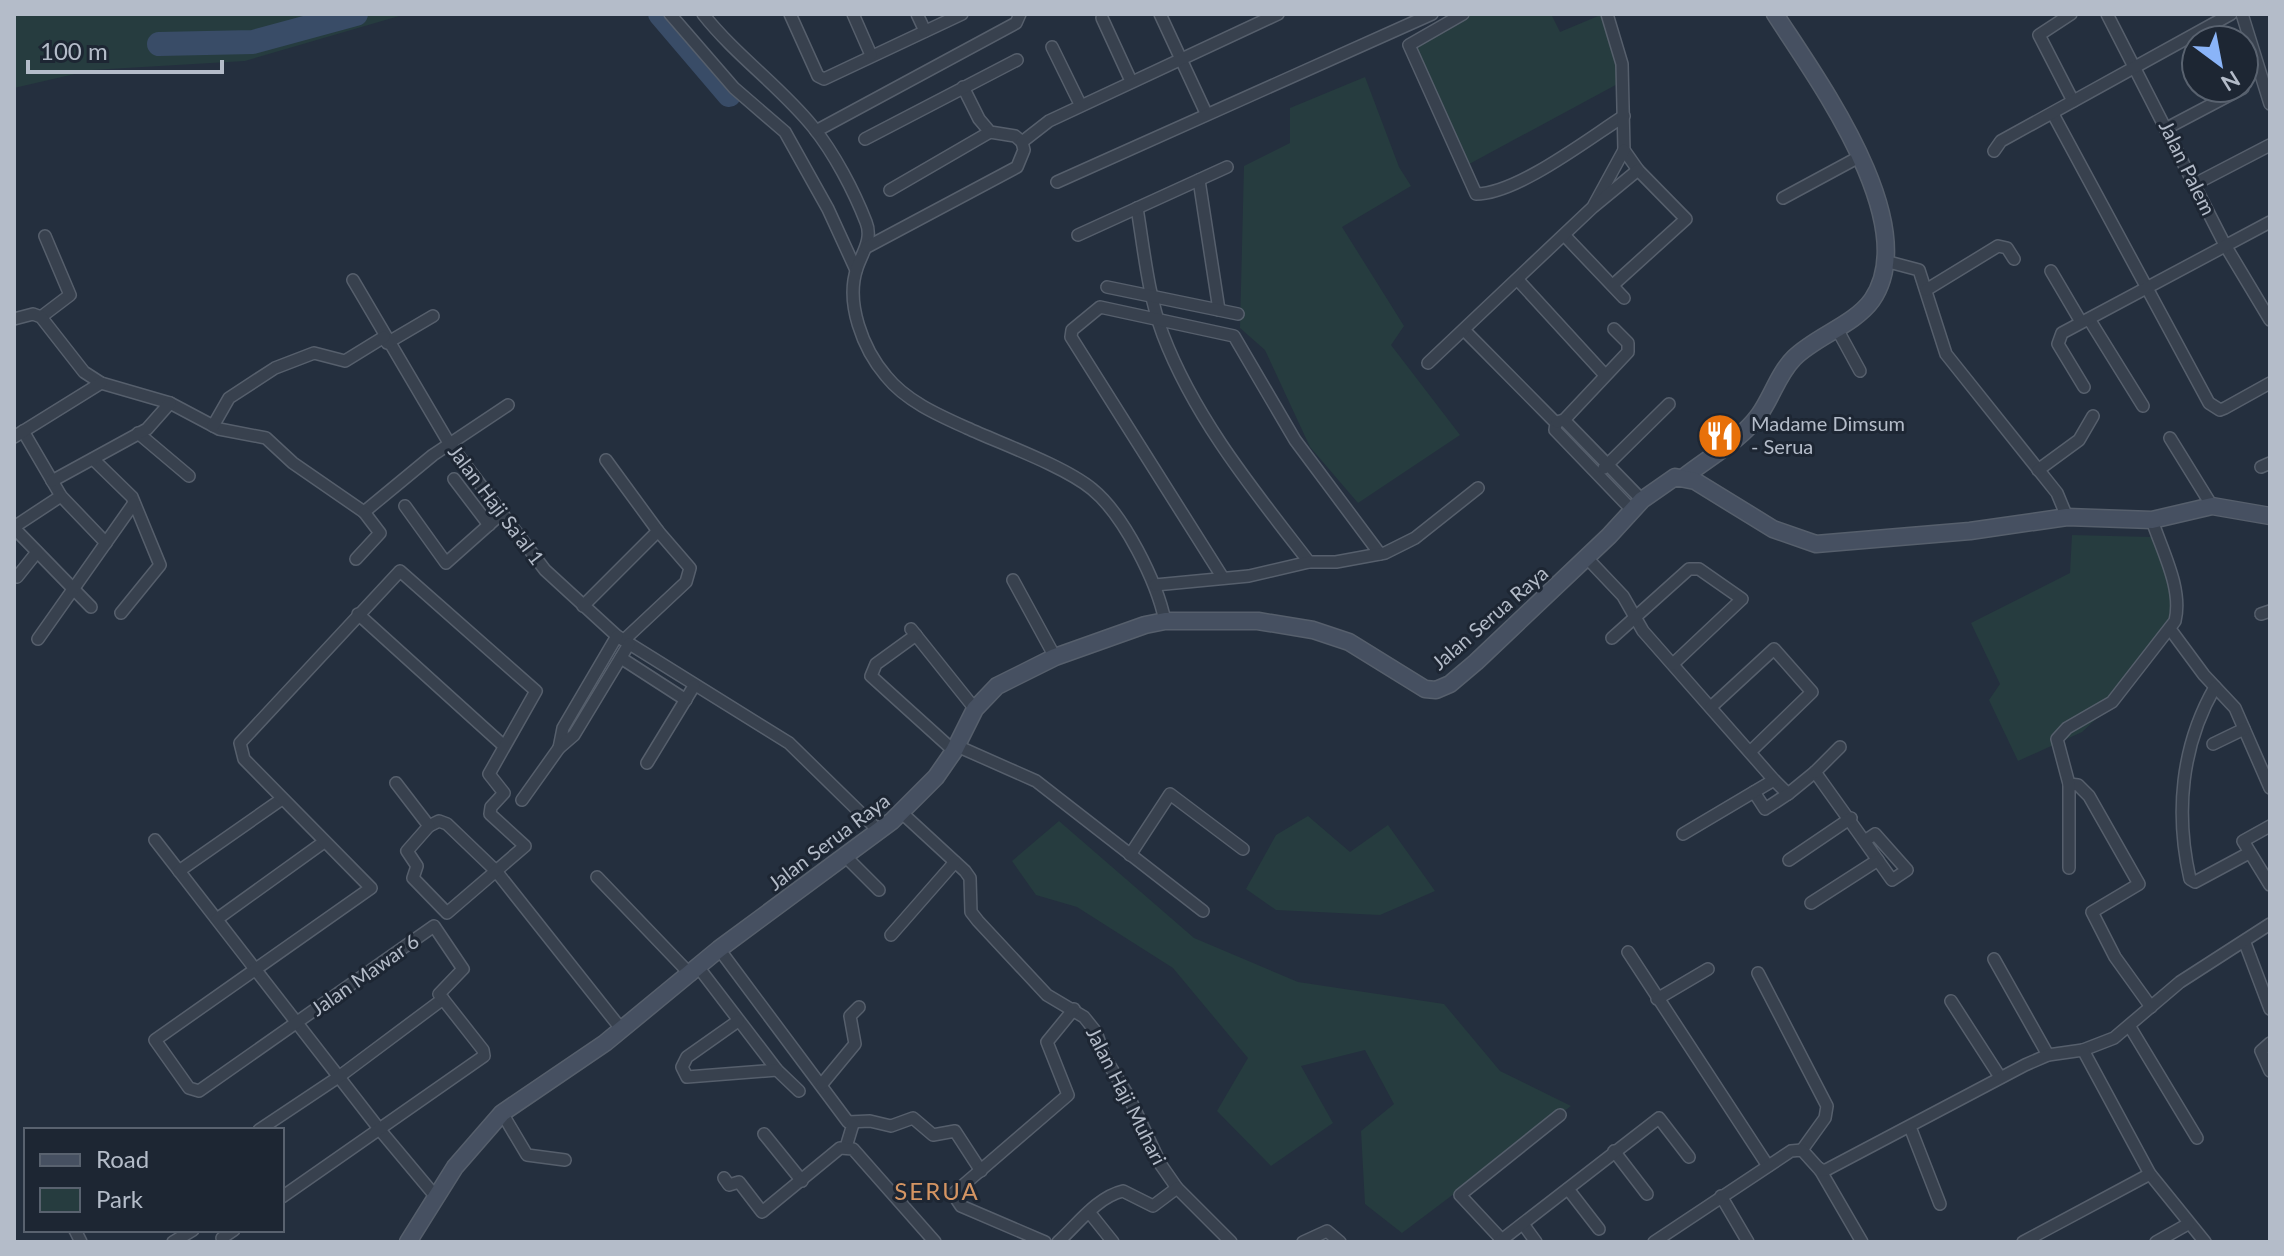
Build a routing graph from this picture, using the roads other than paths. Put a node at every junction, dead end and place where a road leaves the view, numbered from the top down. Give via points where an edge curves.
1 (670, 14) edge
2 (703, 14) edge
3 (790, 14) edge
4 (853, 14) edge
5 (917, 14) edge
6 (962, 14) edge
7 (1020, 14) edge
8 (1160, 14) edge
9 (1278, 14) edge
10 (1432, 14) edge
11 (1463, 14) edge
12 (1607, 14) edge
13 (1775, 14) edge
14 (2071, 14) edge
15 (2107, 14) edge
16 (2231, 14) edge
17 (2242, 14) edge
18 (1102, 18) dead end
19 (925, 31) junction
20 (1052, 47) dead end
21 (871, 55) junction
22 (1181, 59) junction
23 (1017, 60) dead end
24 (2137, 68) junction
25 (2266, 76) edge
26 (1131, 81) junction
27 (963, 87) junction
28 (2073, 101) junction
29 (1080, 104) junction
30 (2213, 104) edge
31 (2270, 104) edge
32 (1206, 113) junction
33 (2053, 114) junction
34 (1624, 116) junction
35 (2167, 128) junction
36 (816, 131) junction
37 (990, 132) junction
38 (865, 139) dead end
39 (1022, 142) junction
40 (2270, 145) edge
41 (1624, 150) junction
42 (1994, 151) dead end
43 (1859, 157) junction
44 (1227, 167) dead end
45 (1638, 170) junction
46 (1199, 180) junction
47 (1057, 182) dead end
48 (2195, 184) junction
49 (890, 190) dead end
50 (1783, 198) dead end
51 (1593, 207) junction
52 (1137, 208) junction
53 (2270, 222) edge
54 (1078, 235) dead end
55 (45, 236) dead end
56 (1565, 236) junction
57 (2225, 245) junction
58 (867, 247) junction
59 (2014, 259) dead end
60 (1885, 261) junction
61 (856, 270) junction
62 (2051, 271) dead end
63 (353, 280) dead end
64 (1518, 280) junction
65 (1613, 285) junction
66 (1107, 287) dead end
67 (2148, 287) junction
68 (1926, 290) junction
69 (1624, 298) dead end
70 (1152, 299) junction
71 (1219, 310) junction
72 (1238, 314) dead end
73 (433, 316) dead end
74 (41, 317) junction
75 (1157, 317) junction
76 (14, 319) edge
77 (2270, 320) edge
78 (2085, 321) junction
79 (1836, 327) junction
80 (1614, 329) dead end
81 (1465, 331) junction
82 (386, 340) junction
83 (1428, 363) dead end
84 (1860, 371) dead end
85 (1605, 375) junction
86 (101, 383) junction
87 (2270, 383) edge
88 (2084, 387) dead end
89 (170, 403) junction
90 (1669, 404) dead end
91 (508, 405) dead end
92 (2143, 406) dead end
93 (2093, 416) dead end
94 (1560, 421) junction
95 (213, 426) junction
96 (138, 433) junction
97 (19, 434) edge
98 (2170, 438) dead end
99 (449, 443) junction
100 (93, 459) junction
101 (606, 460) dead end
102 (1607, 465) junction
103 (2038, 470) junction
104 (1597, 475) junction
105 (189, 476) dead end
106 (1684, 477) junction
107 (454, 479) dead end
108 (52, 481) junction
109 (1478, 488) dead end
110 (61, 496) junction
111 (134, 503) junction
112 (1637, 505) junction
113 (405, 506) dead end
114 (2212, 506) junction
115 (364, 512) junction
116 (500, 515) junction
117 (2270, 516) edge
118 (2067, 517) junction
119 (2152, 520) junction
120 (489, 525) junction
121 (14, 527) edge
122 (658, 531) junction
123 (106, 543) junction
124 (37, 552) junction
125 (1383, 553) junction
126 (1587, 558) junction
127 (356, 559) dead end
128 (1309, 562) junction
129 (17, 577) dead end
130 (1223, 578) junction
131 (1013, 580) dead end
132 (1155, 585) junction
133 (72, 590) junction
134 (583, 606) junction
135 (91, 607) dead end
136 (121, 613) dead end
137 (358, 614) junction
138 (1636, 616) junction
139 (1165, 621) junction
140 (2170, 629) junction
141 (1612, 638) dead end
142 (38, 639) dead end
143 (623, 640) junction
144 (1055, 657) junction
145 (621, 658) junction
146 (1673, 664) junction
147 (694, 686) junction
148 (2215, 687) junction
149 (686, 700) junction
150 (1711, 707) junction
151 (975, 709) junction
152 (2244, 729) junction
153 (2213, 744) dead end
154 (504, 746) junction
155 (1840, 747) dead end
156 (559, 748) junction
157 (956, 748) junction
158 (1750, 752) junction
159 (647, 763) dead end
160 (1815, 772) junction
161 (1774, 780) junction
162 (396, 783) dead end
163 (2069, 784) junction
164 (2270, 788) edge
165 (1754, 792) junction
166 (1788, 794) junction
167 (282, 799) junction
168 (522, 800) dead end
169 (902, 813) junction
170 (1851, 818) junction
171 (429, 826) junction
172 (2270, 826) edge
173 (880, 832) junction
174 (1683, 834) dead end
175 (155, 840) dead end
176 (1866, 840) junction
177 (324, 842) junction
178 (1243, 849) dead end
179 (2249, 853) junction
180 (1130, 855) junction
181 (846, 857) junction
182 (1789, 860) dead end
183 (1878, 860) junction
184 (955, 862) junction
185 (2069, 868) dead end
186 (179, 871) junction
187 (496, 871) junction
188 (597, 877) dead end
189 (2270, 885) edge
190 (879, 890) dead end
191 (1811, 903) dead end
192 (1203, 911) dead end
193 (217, 919) junction
194 (2270, 924) edge
195 (891, 935) dead end
196 (2245, 943) junction
197 (719, 949) junction
198 (1628, 952) dead end
199 (1994, 959) dead end
200 (256, 968) junction
201 (1708, 969) dead end
202 (695, 971) junction
203 (1758, 973) dead end
204 (443, 999) junction
205 (1657, 999) junction
206 (1951, 1001) dead end
207 (859, 1007) dead end
208 (2151, 1007) junction
209 (1074, 1009) junction
210 (2270, 1009) edge
211 (738, 1021) junction
212 (297, 1023) junction
213 (2130, 1027) junction
214 (622, 1030) junction
215 (2270, 1043) edge
216 (2083, 1050) junction
217 (2048, 1055) junction
218 (777, 1070) junction
219 (2270, 1071) edge
220 (340, 1076) junction
221 (2000, 1077) junction
222 (822, 1084) junction
223 (799, 1091) dead end
224 (502, 1113) junction
225 (1560, 1115) dead end
226 (853, 1124) junction
227 (1910, 1127) junction
228 (262, 1128) edge
229 (380, 1130) junction
230 (764, 1134) dead end
231 (2197, 1138) dead end
232 (846, 1147) junction
233 (1802, 1150) junction
234 (1614, 1151) junction
235 (1689, 1157) dead end
236 (565, 1160) dead end
237 (1768, 1166) junction
238 (1818, 1168) junction
239 (981, 1171) junction
240 (2150, 1174) junction
241 (724, 1178) dead end
242 (802, 1181) junction
243 (1177, 1188) junction
244 (1568, 1189) junction
245 (1647, 1194) dead end
246 (284, 1196) edge
247 (1721, 1196) junction
248 (436, 1197) junction
249 (1940, 1204) dead end
250 (1089, 1212) junction
251 (1523, 1224) junction
252 (2188, 1224) junction
253 (1599, 1229) dead end
254 (1500, 1241) edge
255 (408, 1242) edge
256 (935, 1242) edge
257 (1045, 1242) edge
258 (1058, 1242) edge
259 (1113, 1242) edge
260 (1231, 1242) edge
261 (1303, 1242) edge
262 (1340, 1242) edge
263 (1536, 1242) edge
264 (1654, 1242) edge
265 (1748, 1242) edge
266 (1862, 1242) edge
267 (2023, 1242) edge
268 (2156, 1242) edge
269 (2205, 1242) edge

1 - 61 street via 734,88 785,132
2 - 36 street
3 - 21 street via 820,78
4 - 21 street
5 - 19 street
6 - 19 street
7 - 36 street via 1016,23
8 - 22 street
9 - 22 street
10 - 32 street
11 - 34 street via 1409,45 1476,194 1516,183
12 - 34 street via 1622,64
13 - 43 main road
14 - 28 street via 2039,35
15 - 24 street, Jalan Palem
16 - 24 street
17 - 25 street
18 - 26 street
19 - 21 street
20 - 29 street
22 - 26 street
22 - 32 street
23 - 27 street
24 - 28 street
24 - 35 street, Jalan Palem
25 - 31 street
26 - 29 street
27 - 37 street
27 - 38 street
28 - 33 street
29 - 39 street
30 - 35 street
32 - 47 street
33 - 42 street via 2001,141
33 - 67 street
34 - 41 street
35 - 48 street, Jalan Palem
36 - 58 street via 868,225
37 - 39 street
37 - 49 street
39 - 58 street via 1017,167
40 - 48 street
41 - 45 street
41 - 51 street
43 - 50 street
43 - 60 main road via 1882,216
44 - 46 street
45 - 51 street
45 - 65 street via 1686,219
46 - 52 street
46 - 71 street
48 - 57 street, Jalan Palem
51 - 56 street
52 - 54 street
52 - 70 street
53 - 57 street
55 - 74 street via 70,295
56 - 64 street
56 - 65 street
57 - 67 street
57 - 77 street, Jalan Palem
58 - 61 street
59 - 68 street via 2007,248 1998,246
60 - 68 street via 1919,270
60 - 79 main road, Jalan Serua Raya via 1869,304
61 - 132 street via 862,336 885,376 940,415 1094,490
62 - 78 street
63 - 82 street, Jalan Haji Sa'al 1
64 - 81 street
64 - 85 street
65 - 69 street
66 - 70 street
67 - 78 street
67 - 87 street via 2214,408 2225,408
68 - 103 street via 1946,354
70 - 71 street
70 - 75 street
71 - 72 street
73 - 82 street
74 - 76 street
74 - 86 street via 84,372
75 - 125 street via 1237,340 1295,440
75 - 128 street via 1235,465
75 - 130 street via 1100,307 1072,330 1071,337
78 - 88 street via 2057,339
78 - 92 street
79 - 84 street
79 - 106 main road, Jalan Serua Raya via 1792,360 1748,428
80 - 85 street via 1628,343 1628,352
81 - 83 street
81 - 94 street
82 - 95 street via 345,361 314,353 275,368 229,398
82 - 99 street, Jalan Haji Sa'al 1
85 - 94 street
86 - 89 street
86 - 97 street
89 - 95 street
89 - 96 street
90 - 102 street
91 - 99 street
93 - 103 street via 2079,440
94 - 102 street
94 - 104 street via 1555,430
95 - 115 street via 266,438
96 - 100 street
96 - 105 street
97 - 108 street
98 - 114 street
99 - 115 street
99 - 116 street, Jalan Haji Sa'al 1
100 - 108 street
100 - 111 street
101 - 122 street
102 - 104 street
102 - 112 street
103 - 118 street via 2057,493
104 - 112 street
106 - 112 main road, Jalan Serua Raya via 1664,482
106 - 118 main road via 1773,529 1816,544
107 - 120 street
108 - 110 street
109 - 125 street via 1402,545
110 - 121 street
110 - 123 street
111 - 123 street
111 - 136 street via 160,565
112 - 126 main road, Jalan Serua Raya
113 - 120 street via 446,563
114 - 117 main road
114 - 119 main road
115 - 127 street via 380,533
116 - 120 street
116 - 134 street, Jalan Haji Sa'al 1
118 - 119 main road
119 - 140 street via 2177,595 2178,610
121 - 124 street
122 - 134 street
122 - 143 street via 684,559 690,574
123 - 133 street
124 - 129 street
124 - 133 street
125 - 128 street
126 - 138 street
126 - 139 main road, Jalan Serua Raya via 1476,662 1436,690 1425,689 1349,642 1313,630 1258,621
128 - 130 street
130 - 132 street
131 - 144 street
132 - 139 street
133 - 135 street
133 - 142 street
134 - 143 street, Jalan Haji Sa'al 1
137 - 154 street
137 - 154 street via 400,571 536,691
137 - 167 street via 240,743 241,755
138 - 141 street
138 - 146 street
138 - 146 street via 1689,569 1699,569 1742,599
139 - 144 main road, Jalan Serua Raya
140 - 148 street
140 - 163 street via 2112,702 2059,735
143 - 145 street
143 - 147 street, Jalan Haji Sa'al 1
143 - 156 street via 563,728
144 - 151 main road, Jalan Serua Raya via 997,686
145 - 149 street
145 - 156 street via 574,735
146 - 150 street
147 - 149 street
147 - 173 street, Jalan Haji Sa'al 1 via 789,743
148 - 152 street via 2235,708
148 - 179 street via 2198,716 2188,751 2182,824 2190,879 2195,882
149 - 159 street
150 - 158 street
150 - 158 street via 1774,649 1812,692
151 - 157 main road, Jalan Serua Raya
151 - 157 street via 914,632 876,664 871,676
152 - 153 street
152 - 164 street
154 - 187 street via 489,774 504,793 490,810 525,844
155 - 160 street
156 - 168 street
157 - 169 main road, Jalan Serua Raya
157 - 180 street via 1036,781
158 - 161 street
160 - 166 street
160 - 170 street
161 - 165 street
161 - 166 street
162 - 171 street
163 - 185 street
163 - 208 street via 2089,796 2139,884 2092,912 2115,957
165 - 166 street via 1765,809
165 - 174 street
167 - 177 street
167 - 186 street
169 - 173 main road, Jalan Serua Raya
169 - 184 street, Jalan Haji Muhari
170 - 176 street
170 - 182 street
171 - 187 street via 447,824
171 - 187 street via 408,848 417,866 413,878 447,913
172 - 179 street via 2244,840
173 - 181 main road, Jalan Serua Raya
175 - 186 street
176 - 183 street
176 - 183 street via 1875,834 1907,870 1892,880
177 - 193 street
177 - 200 street via 371,888
178 - 180 street via 1170,794
179 - 189 street
180 - 192 street
181 - 190 street
181 - 197 main road, Jalan Serua Raya
183 - 191 street
184 - 195 street
184 - 209 street, Jalan Haji Muhari via 970,878 970,905 978,921 1040,988
186 - 193 street
187 - 214 street
188 - 202 street
193 - 200 street
194 - 196 street
196 - 208 street via 2180,982
196 - 210 street
197 - 202 main road, Jalan Serua Raya
197 - 222 street
198 - 205 street
199 - 217 street
200 - 212 street
200 - 212 street, Jalan Mawar 6 via 155,1038 189,1088 199,1091
201 - 205 street
202 - 211 street
202 - 214 main road, Jalan Serua Raya
203 - 233 street via 1827,1106
204 - 212 street, Jalan Mawar 6 via 439,991 463,969 434,926
204 - 220 street
204 - 229 street via 484,1056
205 - 237 street
206 - 221 street
207 - 222 street via 849,1019 855,1044
208 - 213 street
209 - 239 street via 1047,1042 1068,1095
209 - 243 street, Jalan Haji Muhari via 1096,1032 1153,1153
211 - 218 street
211 - 218 street via 687,1057 682,1067 687,1077
212 - 220 street
213 - 216 street
213 - 231 street
214 - 224 main road, Jalan Serua Raya
215 - 219 street via 2261,1051
216 - 217 street
216 - 240 street
217 - 221 street
218 - 223 street
220 - 228 street
220 - 229 street
221 - 227 street
222 - 226 street
224 - 236 street via 527,1155
224 - 248 main road, Jalan Serua Raya via 466,1151
225 - 254 street via 1460,1195
226 - 232 street
226 - 239 street via 891,1126 913,1118 933,1135 953,1130
227 - 238 street via 1826,1170
227 - 249 street
229 - 246 street
229 - 248 street
230 - 242 street
232 - 242 street
232 - 256 street
233 - 237 street
233 - 238 street
234 - 235 street via 1659,1118
234 - 244 street
234 - 245 street
237 - 247 street
238 - 266 street
239 - 257 street via 956,1191 954,1199
240 - 252 street
240 - 267 street
241 - 242 street via 729,1185 739,1182 762,1212
243 - 250 street via 1157,1205 1118,1192
243 - 260 street, Jalan Haji Muhari
244 - 251 street
244 - 253 street
247 - 264 street
247 - 265 street
248 - 255 main road, Jalan Serua Raya
250 - 258 street
250 - 259 street
251 - 254 street
251 - 263 street
252 - 268 street
252 - 269 street
261 - 262 street via 1327,1231

